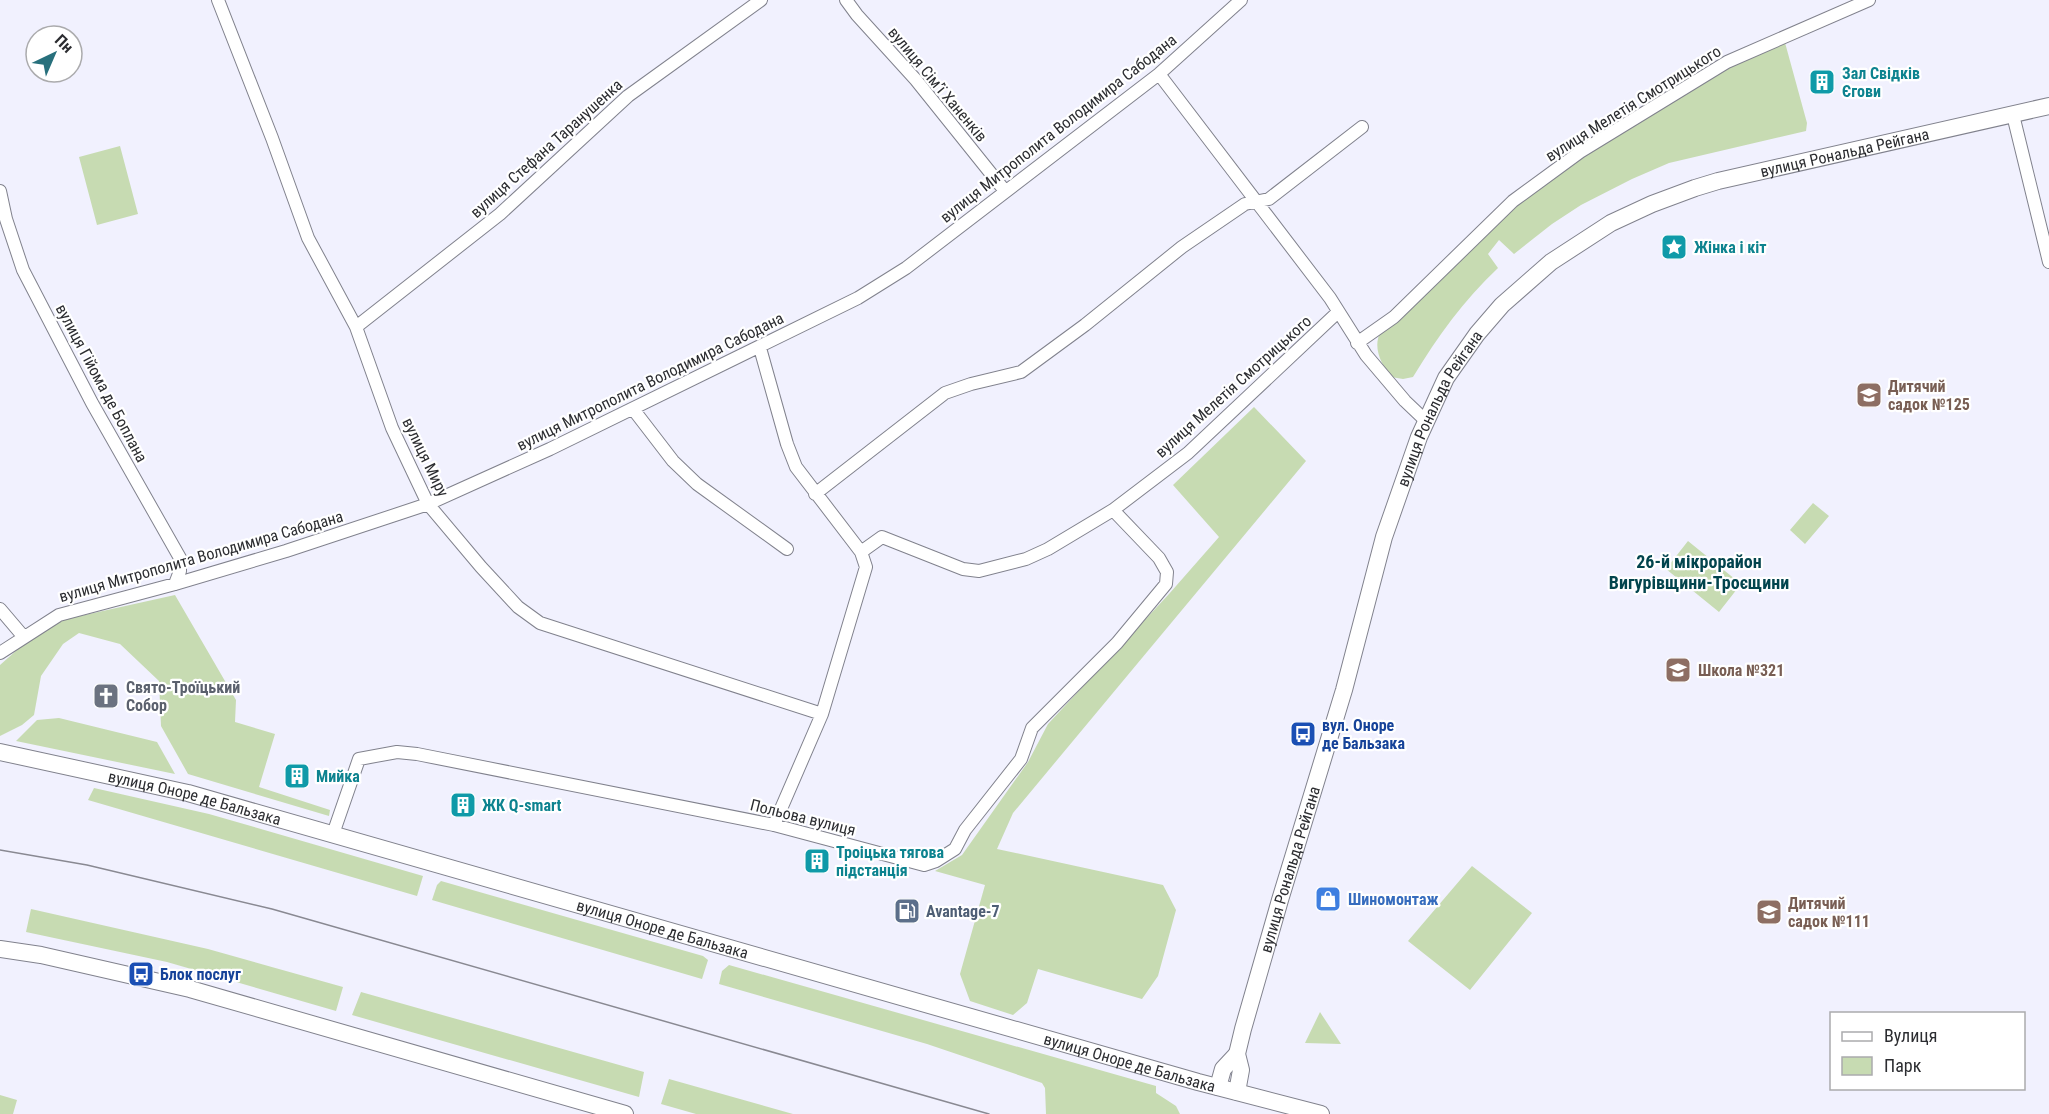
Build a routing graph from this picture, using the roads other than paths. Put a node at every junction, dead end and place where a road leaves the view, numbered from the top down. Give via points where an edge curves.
1 (218, 0) edge
2 (761, 0) edge
3 (846, 0) edge
4 (1241, 0) edge
5 (1869, 0) edge
6 (1227, 5) edge
7 (1159, 74) junction
8 (2049, 106) edge
9 (2013, 115) junction
10 (1362, 127) dead end
11 (0, 191) edge
12 (1005, 191) junction
13 (1256, 201) junction
14 (2049, 262) edge
15 (1338, 312) junction
16 (356, 327) junction
17 (1357, 343) junction
18 (760, 348) junction
19 (633, 409) junction
20 (1426, 421) junction
21 (815, 494) junction
22 (428, 504) junction
23 (1113, 510) junction
24 (787, 549) dead end
25 (861, 552) junction
26 (175, 584) junction
27 (0, 609) edge
28 (23, 636) junction
29 (0, 653) edge
30 (822, 714) junction
31 (0, 752) edge
32 (774, 825) junction
33 (333, 834) junction
34 (0, 949) edge
35 (1236, 1054) junction
36 (1218, 1088) junction
37 (1237, 1092) junction
38 (625, 1114) edge
39 (1321, 1114) edge

1 - 16 street, вулиця Миру via 308,238
2 - 16 street, вулиця Стефана Таранушенка via 628,96 500,214
3 - 12 street, вулиця Сімʼї Ханенків
4 - 6 street, вулиця Митрополита Володимира Сабодана
5 - 17 street, вулиця Мелетія Смотрицького via 1727,62 1580,153 1513,201 1400,312
6 - 7 street, вулиця Митрополита Володимира Сабодана
7 - 12 street, вулиця Митрополита Володимира Сабодана
7 - 13 street
8 - 9 main road, вулиця Рональда Рейгана
9 - 14 street
9 - 20 main road, вулиця Рональда Рейгана via 1705,184 1611,223 1551,262 1502,305 1446,378
10 - 13 street via 1269,199
11 - 26 street, вулиця Гійома де Боплана via 23,270 92,404 180,558
12 - 18 street, вулиця Митрополита Володимира Сабодана via 906,268
13 - 15 street
13 - 21 street via 1245,204 1182,247 1021,372 945,393
15 - 17 street
15 - 23 street, вулиця Мелетія Смотрицького via 1188,453
16 - 22 street, вулиця Миру via 392,428
17 - 20 street
18 - 19 street, вулиця Митрополита Володимира Сабодана
18 - 21 street via 787,444 796,467
19 - 22 street, вулиця Митрополита Володимира Сабодана
19 - 24 street via 673,461 697,484
20 - 35 main road, вулиця Рональда Рейгана via 1384,537 1344,690
21 - 25 street
22 - 26 street, вулиця Митрополита Володимира Сабодана
22 - 30 street, вулиця Миру via 511,599 540,623
23 - 25 street, вулиця Мелетія Смотрицького via 1048,549 979,571 963,569 882,537
23 - 32 street, Польова вулиця via 1159,558 1167,572 1166,584 1117,643 1032,728 1021,759 965,830 955,849 924,865
25 - 30 street via 866,567
26 - 28 street, вулиця Митрополита Володимира Сабодана via 59,615
27 - 28 street
28 - 29 street, вулиця Митрополита Володимира Сабодана
30 - 32 street
31 - 33 main road, вулиця Оноре де Бальзака via 188,793
32 - 33 street, Польова вулиця via 397,752 358,759
33 - 36 main road, вулиця Оноре де Бальзака
34 - 38 main road via 190,989
35 - 36 main road, вулиця Рональда Рейгана via 1223,1069
35 - 37 main road, вулиця Рональда Рейгана via 1241,1071
36 - 37 main road, вулиця Оноре де Бальзака
37 - 39 main road, вулиця Оноре де Бальзака

